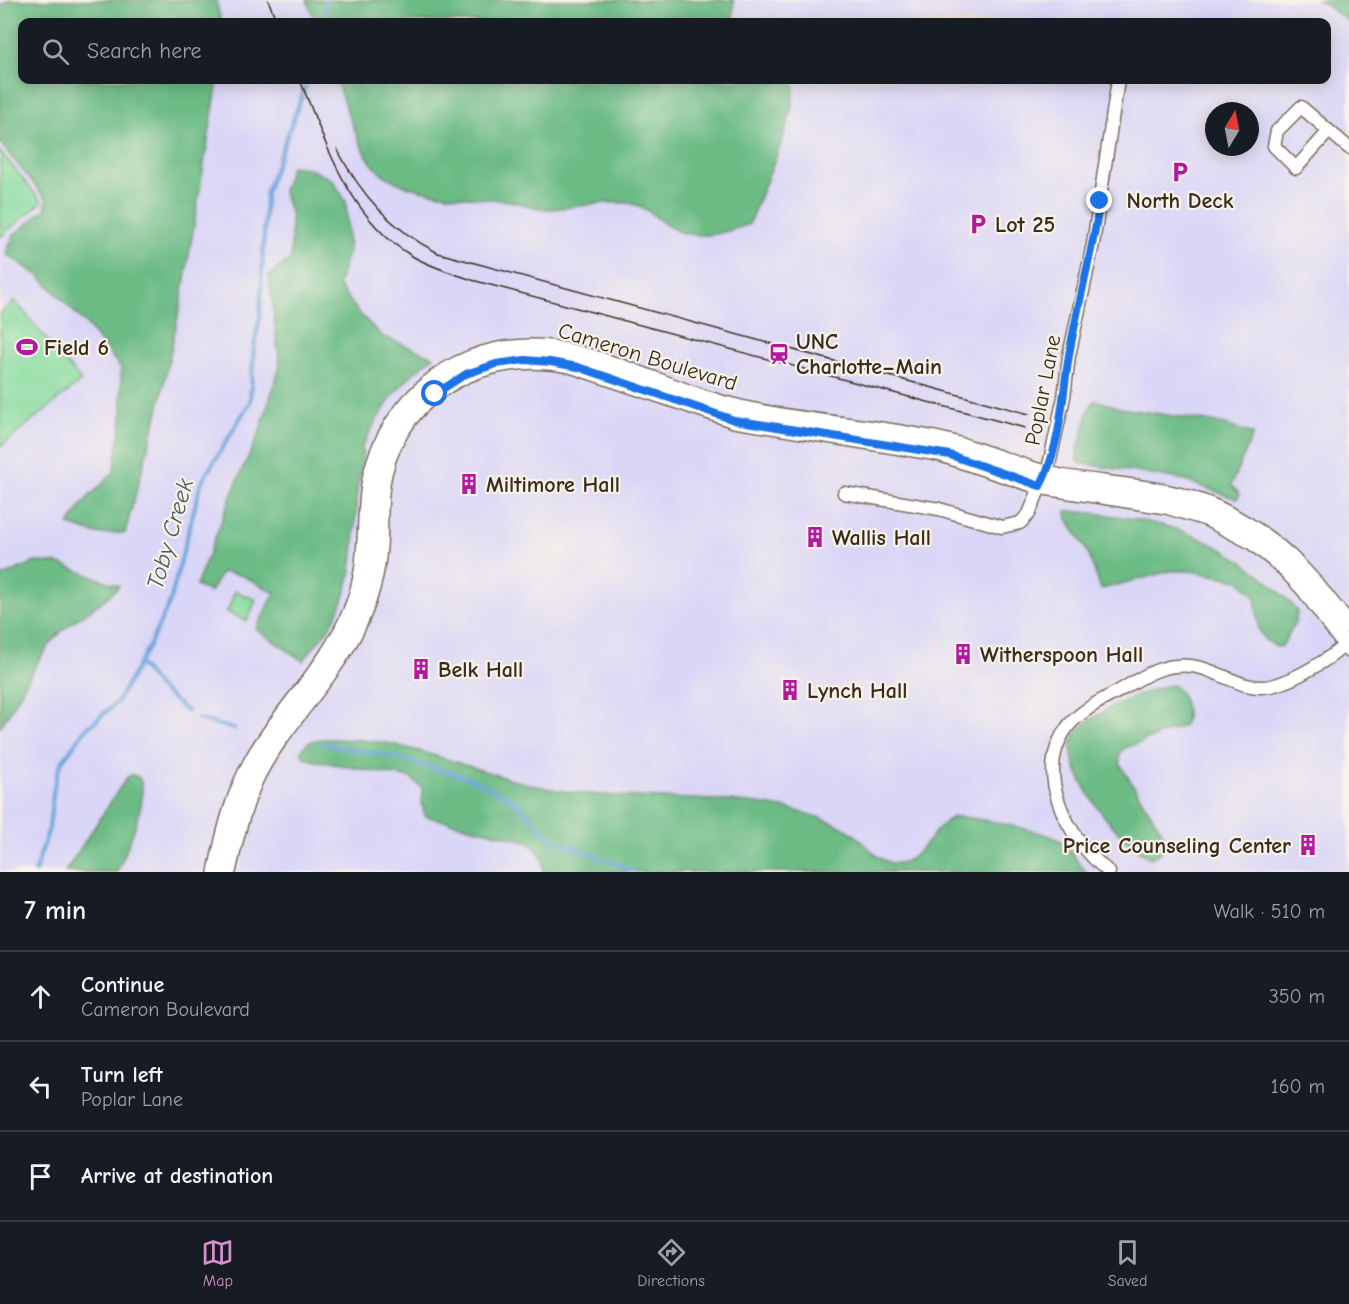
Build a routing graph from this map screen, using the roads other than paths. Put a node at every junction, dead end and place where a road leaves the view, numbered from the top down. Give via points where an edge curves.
1 (1117, 84) edge
2 (1329, 131) junction
3 (1349, 148) edge
4 (718, 409) junction
5 (1043, 480) junction
6 (844, 493) dead end
7 (1349, 626) edge
8 (1348, 646) edge
9 (216, 872) edge
10 (228, 872) edge
11 (1109, 872) edge

1 - 5 street, Poplar Lane via 1087,277
2 - 2 street via 1301,107 1277,131 1274,146 1296,168
2 - 3 street
4 - 5 street, Cameron Boulevard via 950,455
4 - 9 street, Cameron Boulevard via 581,355 537,347 505,349 475,357 423,387 397,416 375,460 368,495 366,555 351,612 333,646 249,766 232,805
4 - 10 street, Cameron Boulevard via 542,360 506,362 477,370 449,384 423,404 397,439 385,470 378,558 364,612 345,649 286,730 257,778
5 - 6 street, Poplar Lane via 1025,520 1008,527 933,507
5 - 7 street, Cameron Boulevard via 1178,495 1230,515 1261,532 1291,556
5 - 8 street, Cameron Boulevard via 1166,506 1228,528 1259,546 1287,570
8 - 11 street via 1294,677 1269,686 1246,685 1199,666 1162,668 1077,718 1056,750 1054,787 1073,832

